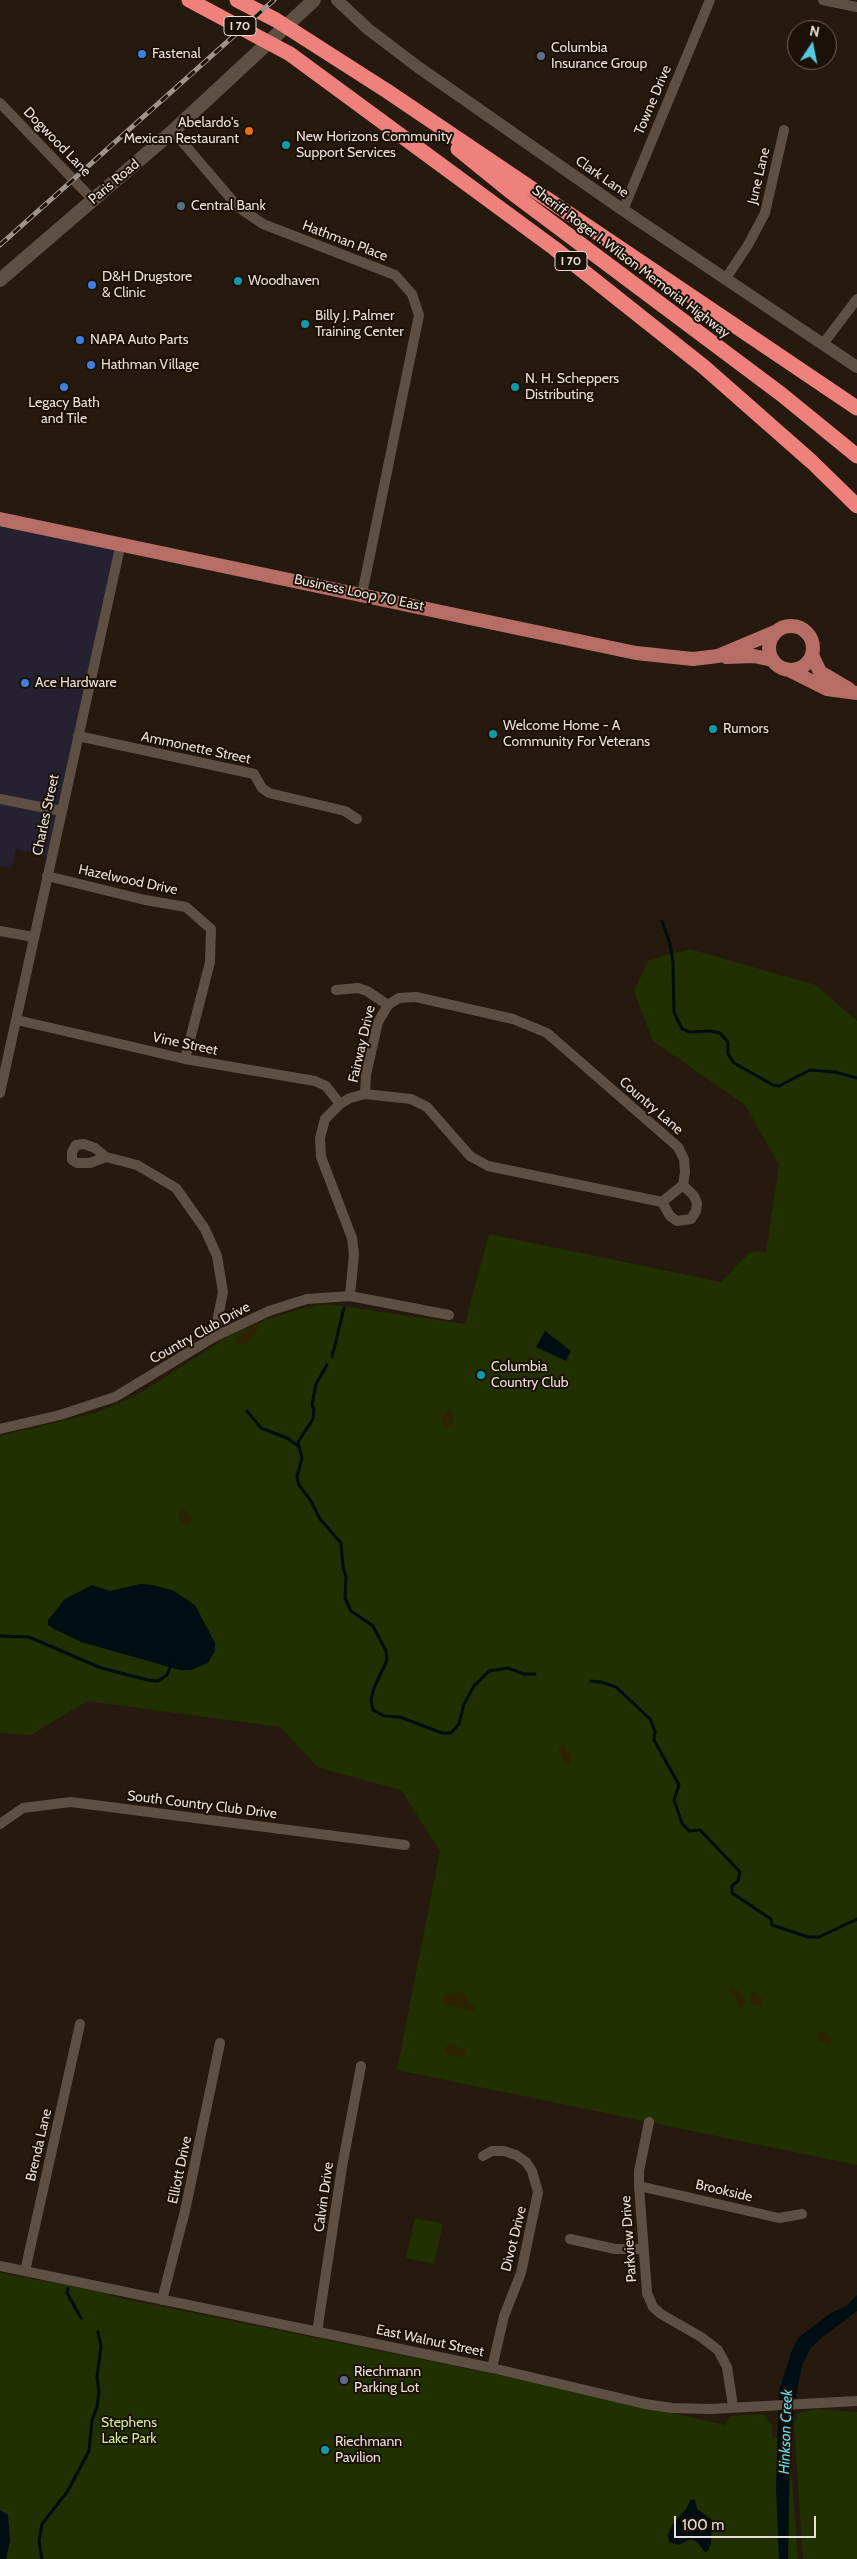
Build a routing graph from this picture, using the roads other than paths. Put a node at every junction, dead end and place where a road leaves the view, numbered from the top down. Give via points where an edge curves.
1 (190, 0) edge
2 (237, 0) edge
3 (337, 0) edge
4 (710, 0) edge
5 (823, 0) edge
6 (311, 4) edge
7 (857, 7) edge
8 (387, 91) junction
9 (0, 103) edge
10 (784, 130) dead end
11 (173, 131) junction
12 (93, 200) junction
13 (623, 210) junction
14 (726, 278) junction
15 (0, 280) edge
16 (857, 299) edge
17 (823, 344) junction
18 (857, 367) edge
19 (857, 408) edge
20 (857, 456) edge
21 (857, 506) edge
22 (0, 518) edge
23 (121, 543) junction
24 (362, 594) junction
25 (775, 632) junction
26 (812, 655) junction
27 (718, 656) junction
28 (772, 660) junction
29 (789, 670) junction
30 (857, 693) edge
31 (78, 736) junction
32 (0, 799) edge
33 (61, 811) junction
34 (356, 819) dead end
35 (47, 876) junction
36 (0, 931) edge
37 (34, 938) junction
38 (336, 990) dead end
39 (388, 1005) junction
40 (16, 1020) junction
41 (185, 1059) junction
42 (0, 1093) edge
43 (365, 1094) junction
44 (340, 1104) junction
45 (106, 1157) dead end
46 (683, 1186) junction
47 (662, 1202) junction
48 (350, 1296) junction
49 (449, 1315) dead end
50 (214, 1337) junction
51 (0, 1429) edge
52 (0, 1824) edge
53 (405, 1845) dead end
54 (80, 2024) dead end
55 (220, 2044) dead end
56 (361, 2066) dead end
57 (648, 2122) dead end
58 (483, 2156) dead end
59 (639, 2186) junction
60 (802, 2214) dead end
61 (570, 2240) dead end
62 (643, 2249) junction
63 (0, 2266) edge
64 (25, 2271) junction
65 (162, 2300) junction
66 (316, 2332) junction
67 (492, 2368) junction
68 (857, 2401) edge
69 (733, 2406) junction

1 - 21 highway, I 70 via 290,54 554,248 704,367
2 - 8 highway, I 70
3 - 13 street, Clark Lane via 418,67
4 - 13 street, Towne Drive
5 - 7 street
6 - 11 main road, Paris Road
8 - 19 highway
8 - 20 highway, Sheriff Roger I. Wilson Memorial Highway / I 70 via 511,192 781,394
9 - 12 street, Dogwood Lane
10 - 14 street, June Lane via 765,213
11 - 12 main road, Paris Road
11 - 24 street, Hathman Place via 238,207 263,224 395,275 412,294 419,315
12 - 15 main road, Paris Road
13 - 14 street, Clark Lane
14 - 17 street, Clark Lane
16 - 17 street
17 - 18 street, Clark Lane
22 - 23 main road, Business Loop 70 East
23 - 24 main road, Business Loop 70 East
23 - 31 street, Charles Street
24 - 27 main road, Business Loop 70 East via 636,653 693,659
25 - 26 main road via 793,626 802,629 810,636
25 - 27 main road, Business Loop 70 East
25 - 28 main road via 769,650
26 - 29 main road via 807,663
26 - 30 main road via 820,672
27 - 28 main road, Business Loop 70 East via 754,656
28 - 29 main road
29 - 30 main road via 827,689
31 - 33 street, Charles Street
31 - 34 street, Ammonette Street via 254,774 269,793 345,811
32 - 33 street
33 - 35 street, Charles Street
35 - 37 street, Charles Street
35 - 41 street, Hazelwood Drive via 145,900 186,906 211,929 210,962
36 - 37 street
37 - 40 street, Charles Street
38 - 39 street, Fairway Drive via 358,988
39 - 43 street, Fairway Drive via 378,1022
39 - 46 street, Country Lane via 399,998 416,997 513,1019 547,1033 678,1147 684,1160
40 - 41 street, Vine Street
40 - 42 street, Charles Street
41 - 44 street, Vine Street via 315,1081 326,1086
43 - 44 street, Fairway Drive
43 - 47 street via 411,1099 427,1107 470,1156 488,1166
44 - 48 street, Fairway Drive via 326,1119 320,1138 321,1156 352,1238 354,1254
45 - 50 street via 137,1165 176,1188 206,1228 223,1292
46 - 47 street
46 - 47 street via 694,1196 696,1203 691,1219 677,1221
48 - 49 street, Country Club Drive
48 - 50 street, Country Club Drive via 307,1299 269,1311
50 - 51 street, Country Club Drive via 115,1397 60,1415
52 - 53 street, South Country Club Drive via 23,1808 71,1802
54 - 64 street, Brenda Lane
55 - 65 street, Elliott Drive via 185,2211
56 - 66 street, Calvin Drive
57 - 59 street, Parkview Drive
58 - 67 street, Divot Drive via 492,2151 516,2155 532,2171 538,2192 521,2273 504,2316
59 - 60 street, Brookside via 779,2218
59 - 62 street, Parkview Drive
61 - 62 street via 614,2249
62 - 69 street, Parkview Drive via 646,2292 652,2307 718,2350 726,2366
63 - 64 street, East Walnut Street
64 - 65 street, East Walnut Street
65 - 66 street, East Walnut Street
66 - 67 street, East Walnut Street
67 - 69 street, East Walnut Street via 645,2404 672,2408
68 - 69 street, East Walnut Street

